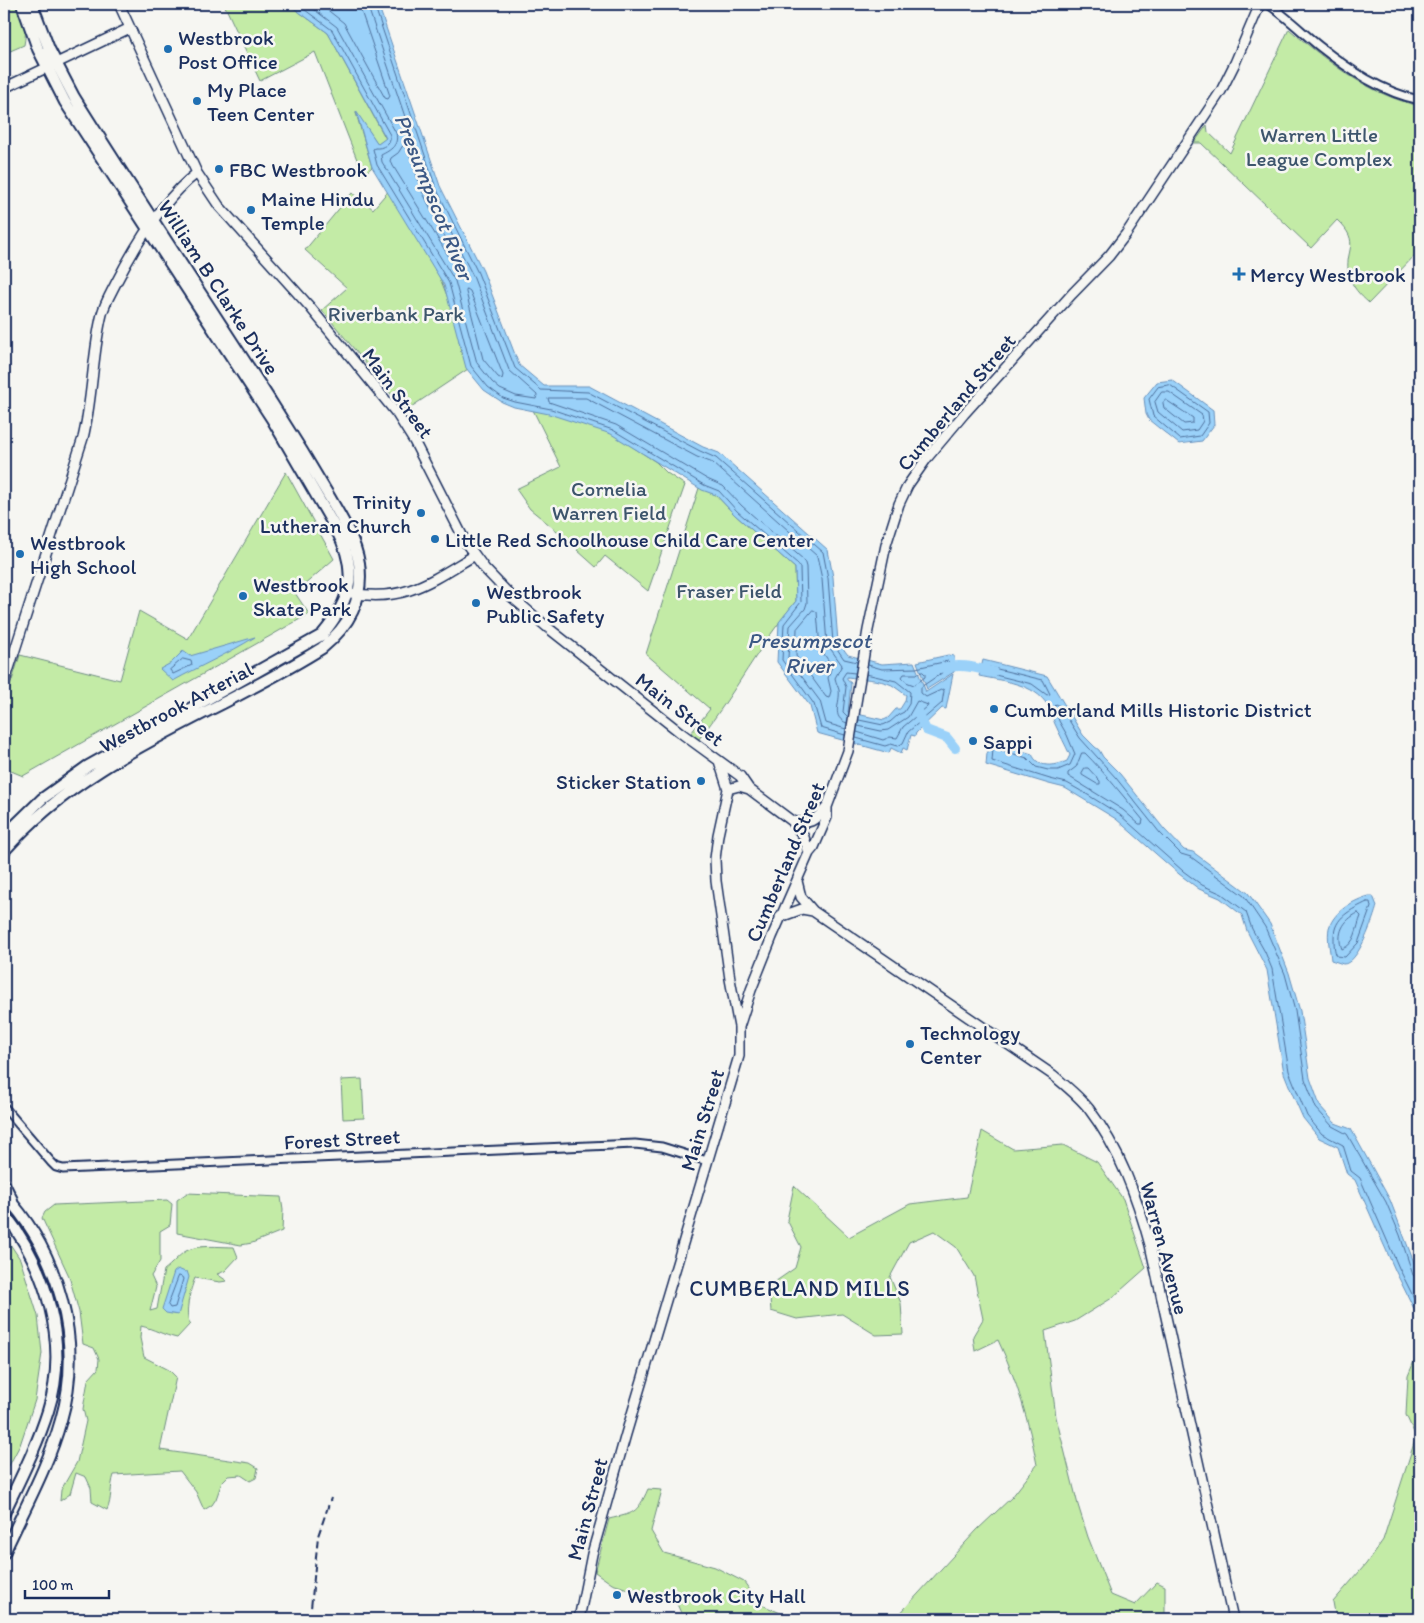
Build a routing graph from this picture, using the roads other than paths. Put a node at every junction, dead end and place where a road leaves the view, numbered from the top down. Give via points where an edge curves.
1 (22, 4) edge
2 (32, 4) edge
3 (120, 4) edge
4 (1260, 4) edge
5 (1268, 4) edge
6 (130, 28) junction
7 (52, 66) junction
8 (4, 88) edge
9 (1420, 100) edge
10 (197, 173) junction
11 (154, 221) junction
12 (147, 230) junction
13 (475, 555) junction
14 (348, 592) junction
15 (359, 594) junction
16 (4, 684) edge
17 (719, 761) junction
18 (728, 789) junction
19 (749, 789) junction
20 (827, 807) junction
21 (792, 821) junction
22 (4, 836) edge
23 (4, 850) edge
24 (809, 853) junction
25 (796, 881) junction
26 (814, 910) junction
27 (780, 917) junction
28 (730, 980) junction
29 (751, 990) junction
30 (739, 1027) junction
31 (4, 1107) edge
32 (707, 1161) junction
33 (4, 1184) edge
34 (4, 1194) edge
35 (14, 1206) junction
36 (4, 1213) edge
37 (4, 1512) edge
38 (4, 1553) edge
39 (579, 1619) edge
40 (1233, 1619) edge

1 - 7 highway, William B Clarke Drive via 38,49
2 - 7 highway, William B Clarke Drive
3 - 6 main road, Main Street
4 - 20 main road, Cumberland Street via 1224,86 1126,234 964,414 908,485 886,545 850,742
5 - 9 street via 1350,69 1396,93
6 - 7 main road
6 - 10 main road, Main Street
7 - 8 main road
7 - 11 highway, William B Clarke Drive
7 - 12 highway, William B Clarke Drive via 65,102
10 - 11 main road
10 - 13 main road, Main Street via 224,210 310,307 397,414
11 - 12 main road
11 - 15 highway, William B Clarke Drive via 303,451 352,538 359,564
12 - 14 highway, William B Clarke Drive via 272,420 336,528 349,558
12 - 16 main road via 102,312 83,438
13 - 15 main road via 406,592
13 - 17 main road, Main Street via 513,598 547,627
14 - 15 main road
14 - 22 highway, Westbrook Arterial via 336,619 322,635 88,766 42,799
15 - 23 highway, Westbrook Arterial via 347,622 322,648 95,772 44,811
17 - 18 main road, Main Street
17 - 19 main road via 740,776
18 - 19 main road via 739,786
18 - 28 main road, Main Street via 715,859
19 - 21 main road
20 - 21 main road via 812,822
20 - 24 main road, Cumberland Street via 827,817
21 - 24 main road via 804,837
24 - 25 main road, Cumberland Street
25 - 26 main road, Warren Avenue via 801,898
25 - 27 main road, Cumberland Street
26 - 27 main road via 802,909
26 - 40 main road, Warren Avenue via 1053,1075 1089,1109 1110,1139 1132,1186 1150,1245
27 - 29 main road, Cumberland Street
28 - 29 main road via 742,995
28 - 30 main road, Main Street
29 - 30 main road, Cumberland Street
30 - 32 main road, Main Street via 739,1056
31 - 32 street, Forest Street via 51,1162 63,1169 636,1144 662,1147
32 - 39 main road, Main Street via 592,1554
33 - 35 highway
34 - 35 highway
35 - 38 highway via 45,1254 57,1286 67,1331 69,1372 62,1418 54,1444
36 - 37 highway via 16,1228 42,1278 54,1330 56,1366 49,1410 36,1446

